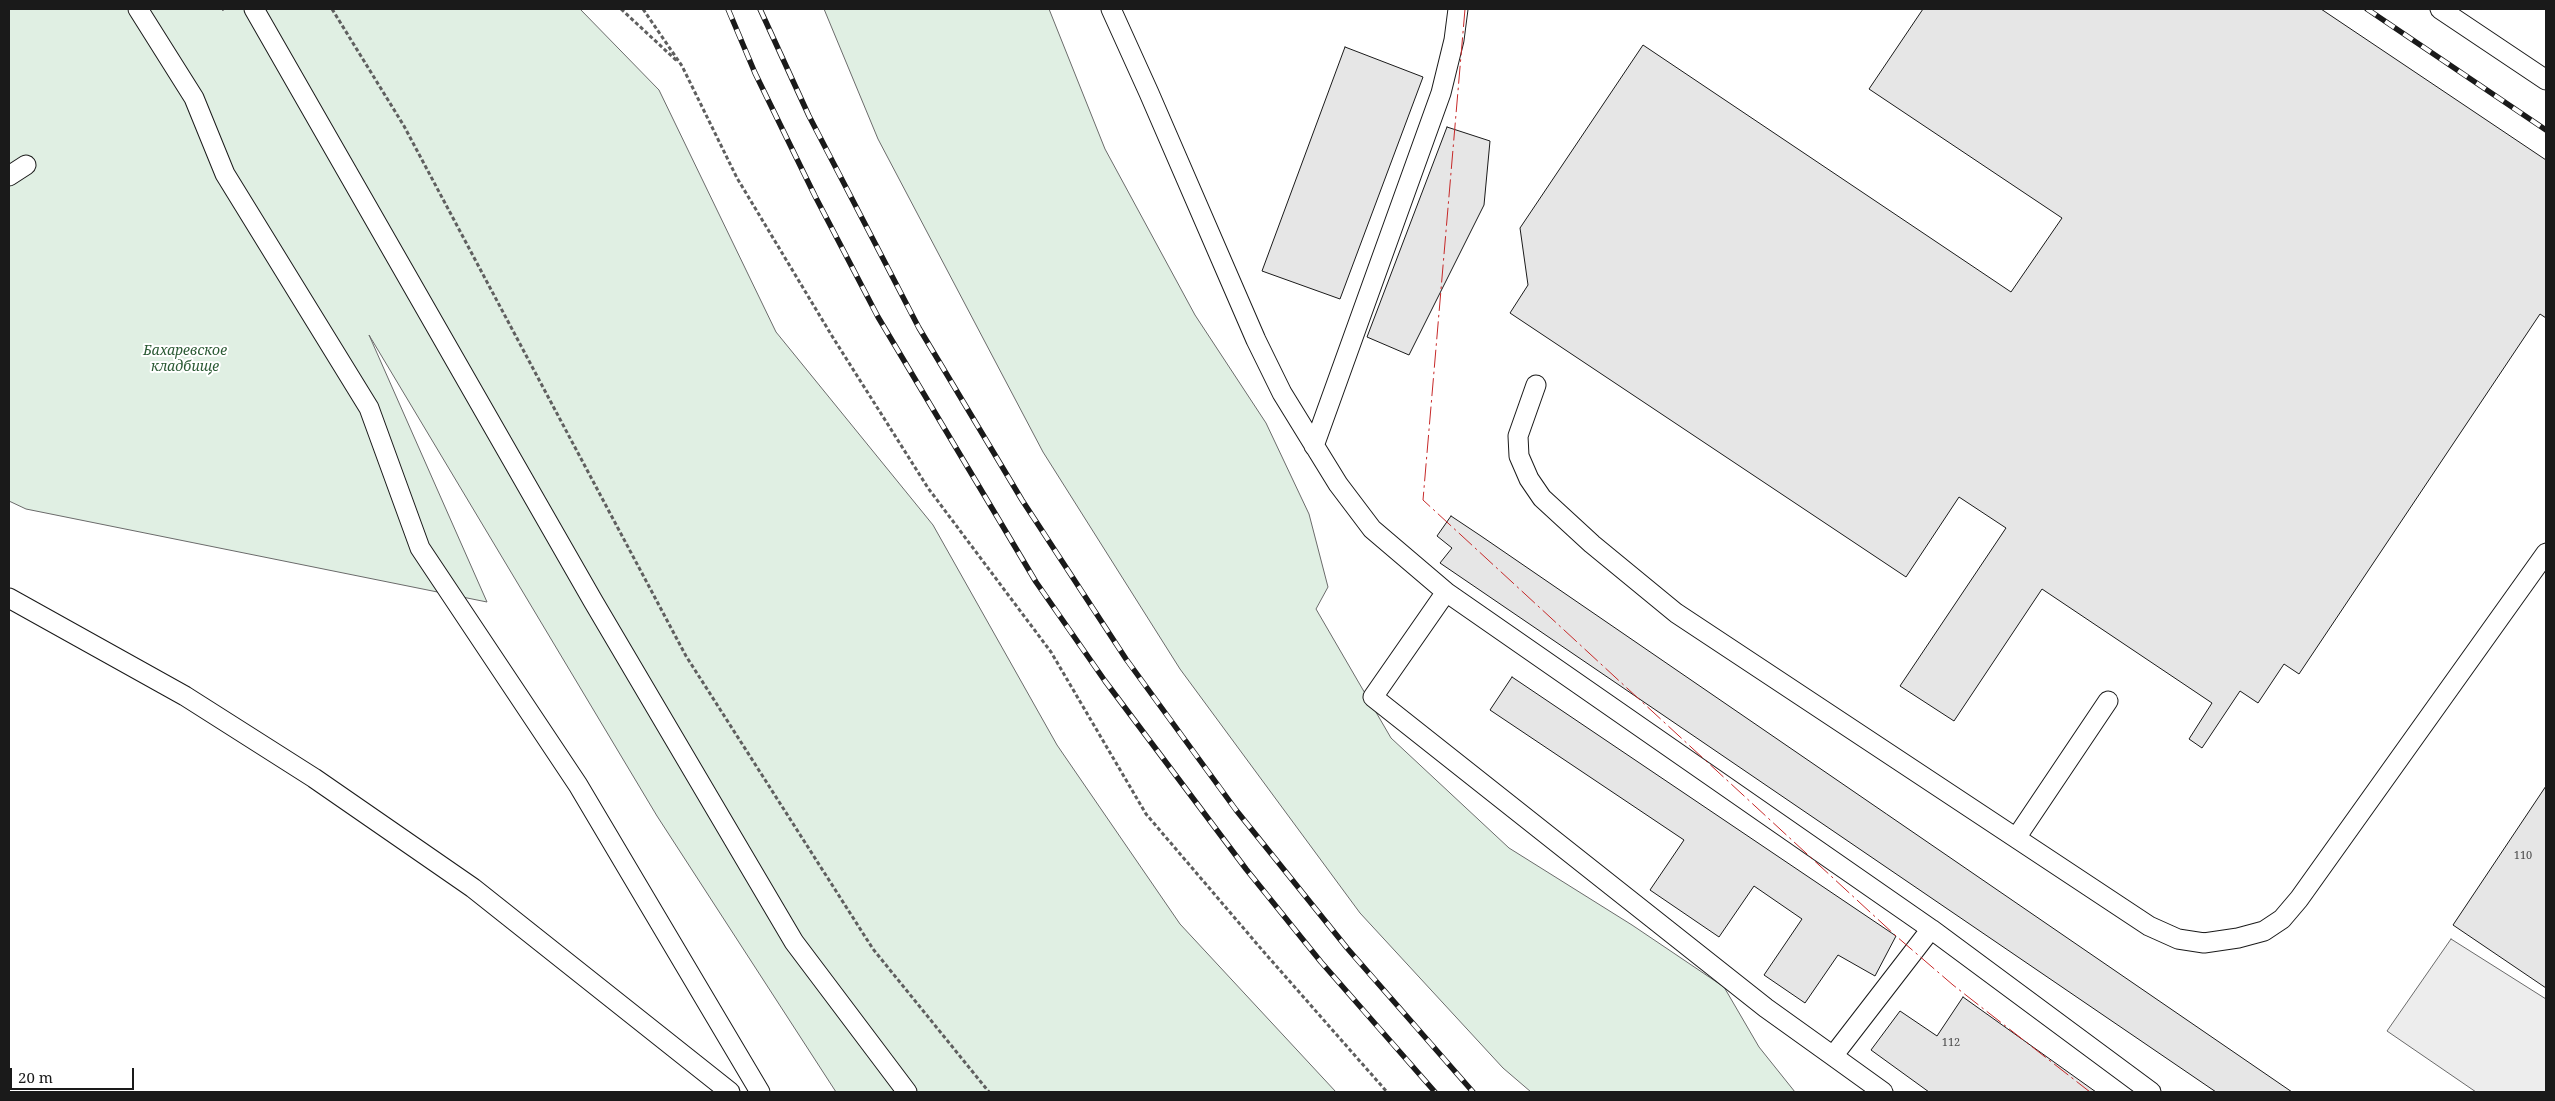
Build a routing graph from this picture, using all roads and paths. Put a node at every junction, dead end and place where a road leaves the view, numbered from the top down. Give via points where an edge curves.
1 (138, 9) edge
2 (254, 9) edge
3 (332, 9) edge
4 (621, 9) edge
5 (642, 9) edge
6 (1110, 9) edge
7 (1458, 9) edge
8 (2440, 9) edge
9 (682, 66) junction
10 (2546, 80) edge
11 (26, 164) dead end
12 (9, 176) edge
13 (1536, 385) dead end
14 (1314, 446) junction
15 (2546, 552) edge
16 (1446, 592) junction
17 (9, 598) edge
18 (2108, 701) dead end
19 (2016, 838) junction
20 (1932, 928) junction
21 (1833, 1056) junction
22 (730, 1092) edge
23 (760, 1092) edge
24 (908, 1092) edge
25 (989, 1092) edge
26 (1387, 1092) edge
27 (1883, 1092) edge
28 (2151, 1092) edge

1 - 23 lane via 194,98 224,174 369,408 420,548 578,785
2 - 24 lane via 588,593 794,942
3 - 25 path via 404,126 686,656 873,949
4 - 9 path
5 - 9 path
6 - 14 lane via 1256,340 1282,393
7 - 14 lane via 1441,93
8 - 10 lane
9 - 26 path via 737,178 832,336 928,488 1051,652 1146,814
11 - 12 lane
13 - 19 lane via 1518,436 1519,456 1542,498 1676,613
14 - 16 lane via 1372,529
15 - 19 lane via 2299,899 2282,919 2264,931 2204,942 2178,939 2149,926
16 - 20 lane
16 - 21 lane via 1373,697 1766,1008
17 - 22 lane via 185,696 314,778 473,888
18 - 19 lane
20 - 21 lane
20 - 28 lane
21 - 27 lane

